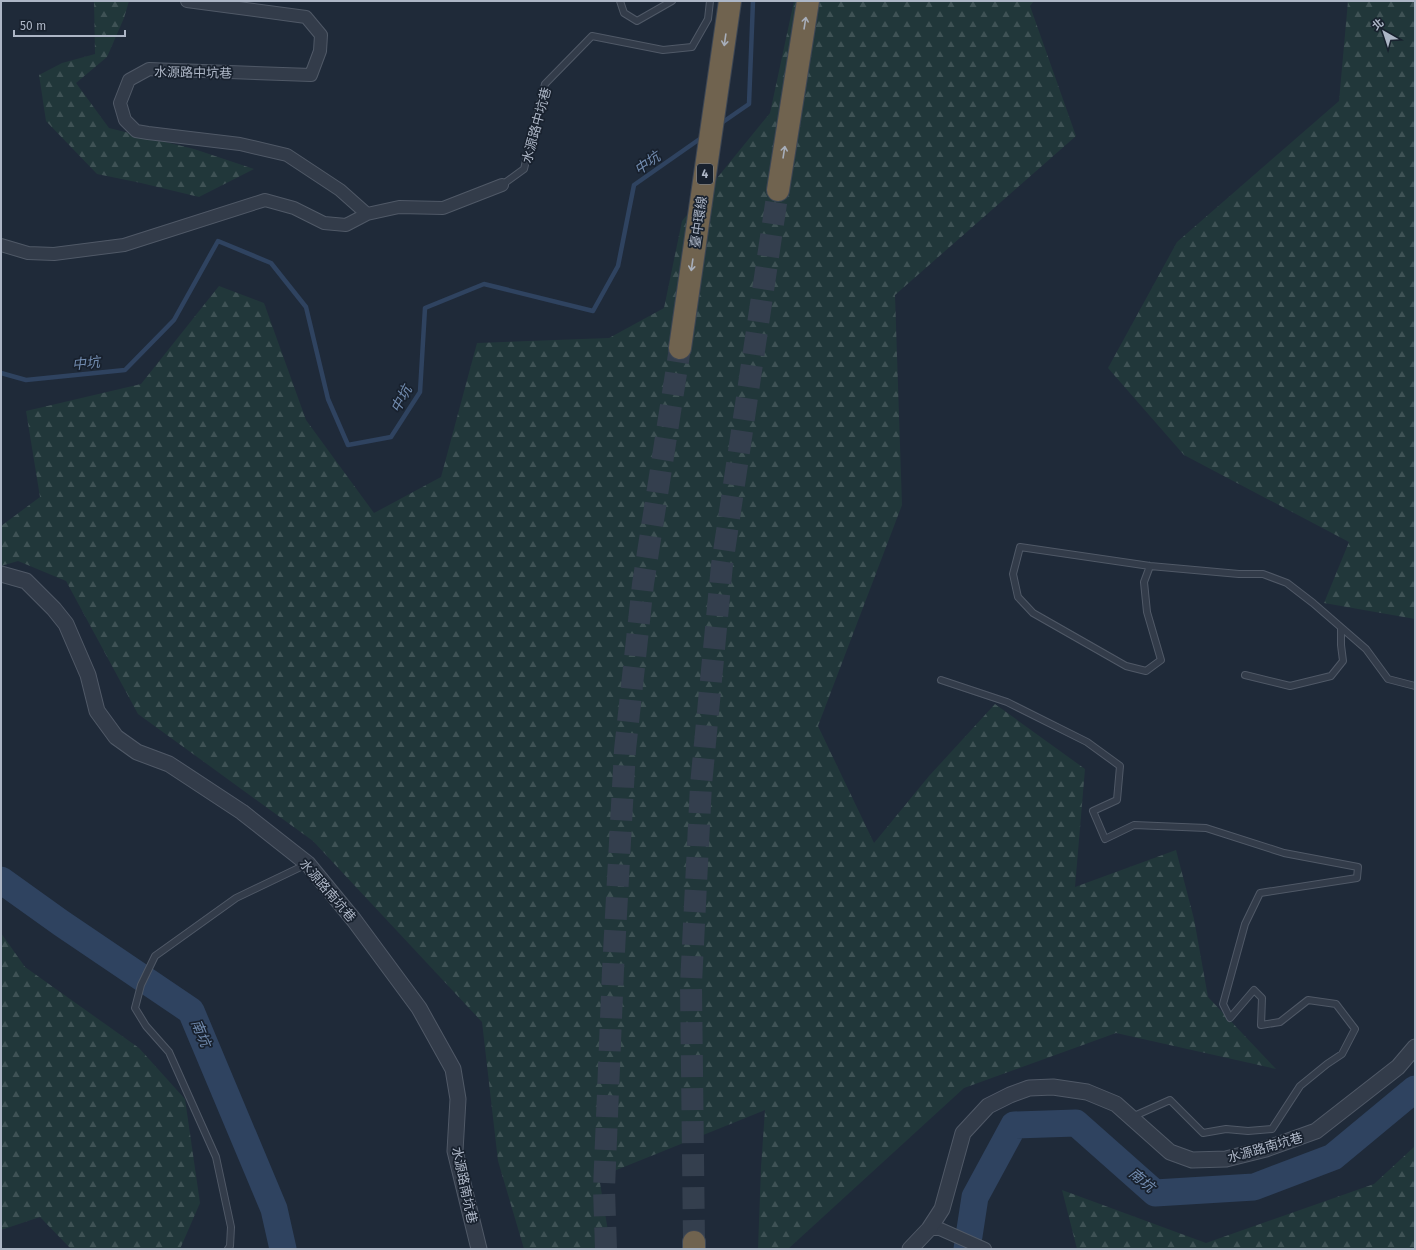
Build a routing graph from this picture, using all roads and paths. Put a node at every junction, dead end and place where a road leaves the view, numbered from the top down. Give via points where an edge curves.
1 (187, 1) edge
2 (620, 1) edge
3 (672, 1) edge
4 (710, 1) edge
5 (730, 1) edge
6 (808, 1) edge
7 (502, 186) joint
8 (778, 190) tunnel mouth
9 (367, 214) junction
10 (1, 245) edge
11 (680, 348) tunnel mouth
12 (1150, 566) junction
13 (1, 574) edge
14 (1341, 628) junction
15 (1245, 675) dead end
16 (941, 680) dead end
17 (1415, 686) edge
18 (308, 864) junction
19 (1415, 1047) edge
20 (1130, 1117) junction
21 (935, 1229) junction
22 (228, 1249) edge
23 (479, 1249) edge
24 (910, 1249) edge
25 (984, 1249) edge

1 - 9 street, 水源路中坑巷 via 306,17 321,35 320,51 312,75 150,70 129,80 120,103 124,120 136,131 148,134 240,144 287,155 340,190
2 - 3 lane via 624,13 637,21
4 - 7 lane, 水源路中坑巷 via 708,19 692,47 663,50 592,36 545,84 524,169
5 -> 11 highway, 臺中環線 / 4
8 -> 6 highway
7 - 9 street, 水源路中坑巷 via 443,208 399,207
9 - 10 street, 水源路中坑巷 via 346,225 324,223 294,208 264,200 124,245 54,254 28,253
12 - 12 lane via 1020,547 1014,574 1018,597 1033,613 1126,666 1146,671 1161,660 1147,612 1144,582
12 - 14 lane via 1263,574 1287,583
13 - 18 street, 水源路南坑巷 via 26,581 66,624 88,675 97,711 116,736 137,752 169,764 242,812
14 - 15 lane via 1343,661 1331,676 1290,686
14 - 17 lane via 1366,649 1388,679
16 - 20 lane via 1007,702 1088,742 1120,766 1117,800 1093,811 1105,839 1134,825 1206,828 1284,853 1358,867 1356,878 1260,893 1245,924 1223,1004 1230,1018 1254,990 1262,998 1261,1025 1280,1022 1308,1000 1336,1004 1355,1029 1342,1054 1300,1086 1272,1129 1226,1129 1202,1133 1170,1100
18 - 22 lane via 236,898 155,956 135,1008 146,1026 169,1052 216,1157 231,1228
18 - 23 street, 水源路南坑巷 via 354,920 419,1008 453,1069 458,1099 455,1151
19 - 20 street, 水源路南坑巷 via 1398,1067 1316,1131 1266,1149 1226,1159 1192,1160 1170,1152
20 - 21 street, 水源路南坑巷 via 1116,1104 1087,1092 1053,1087 1029,1088 988,1106 963,1133
21 - 24 street, 水源路南坑巷
21 - 25 street

